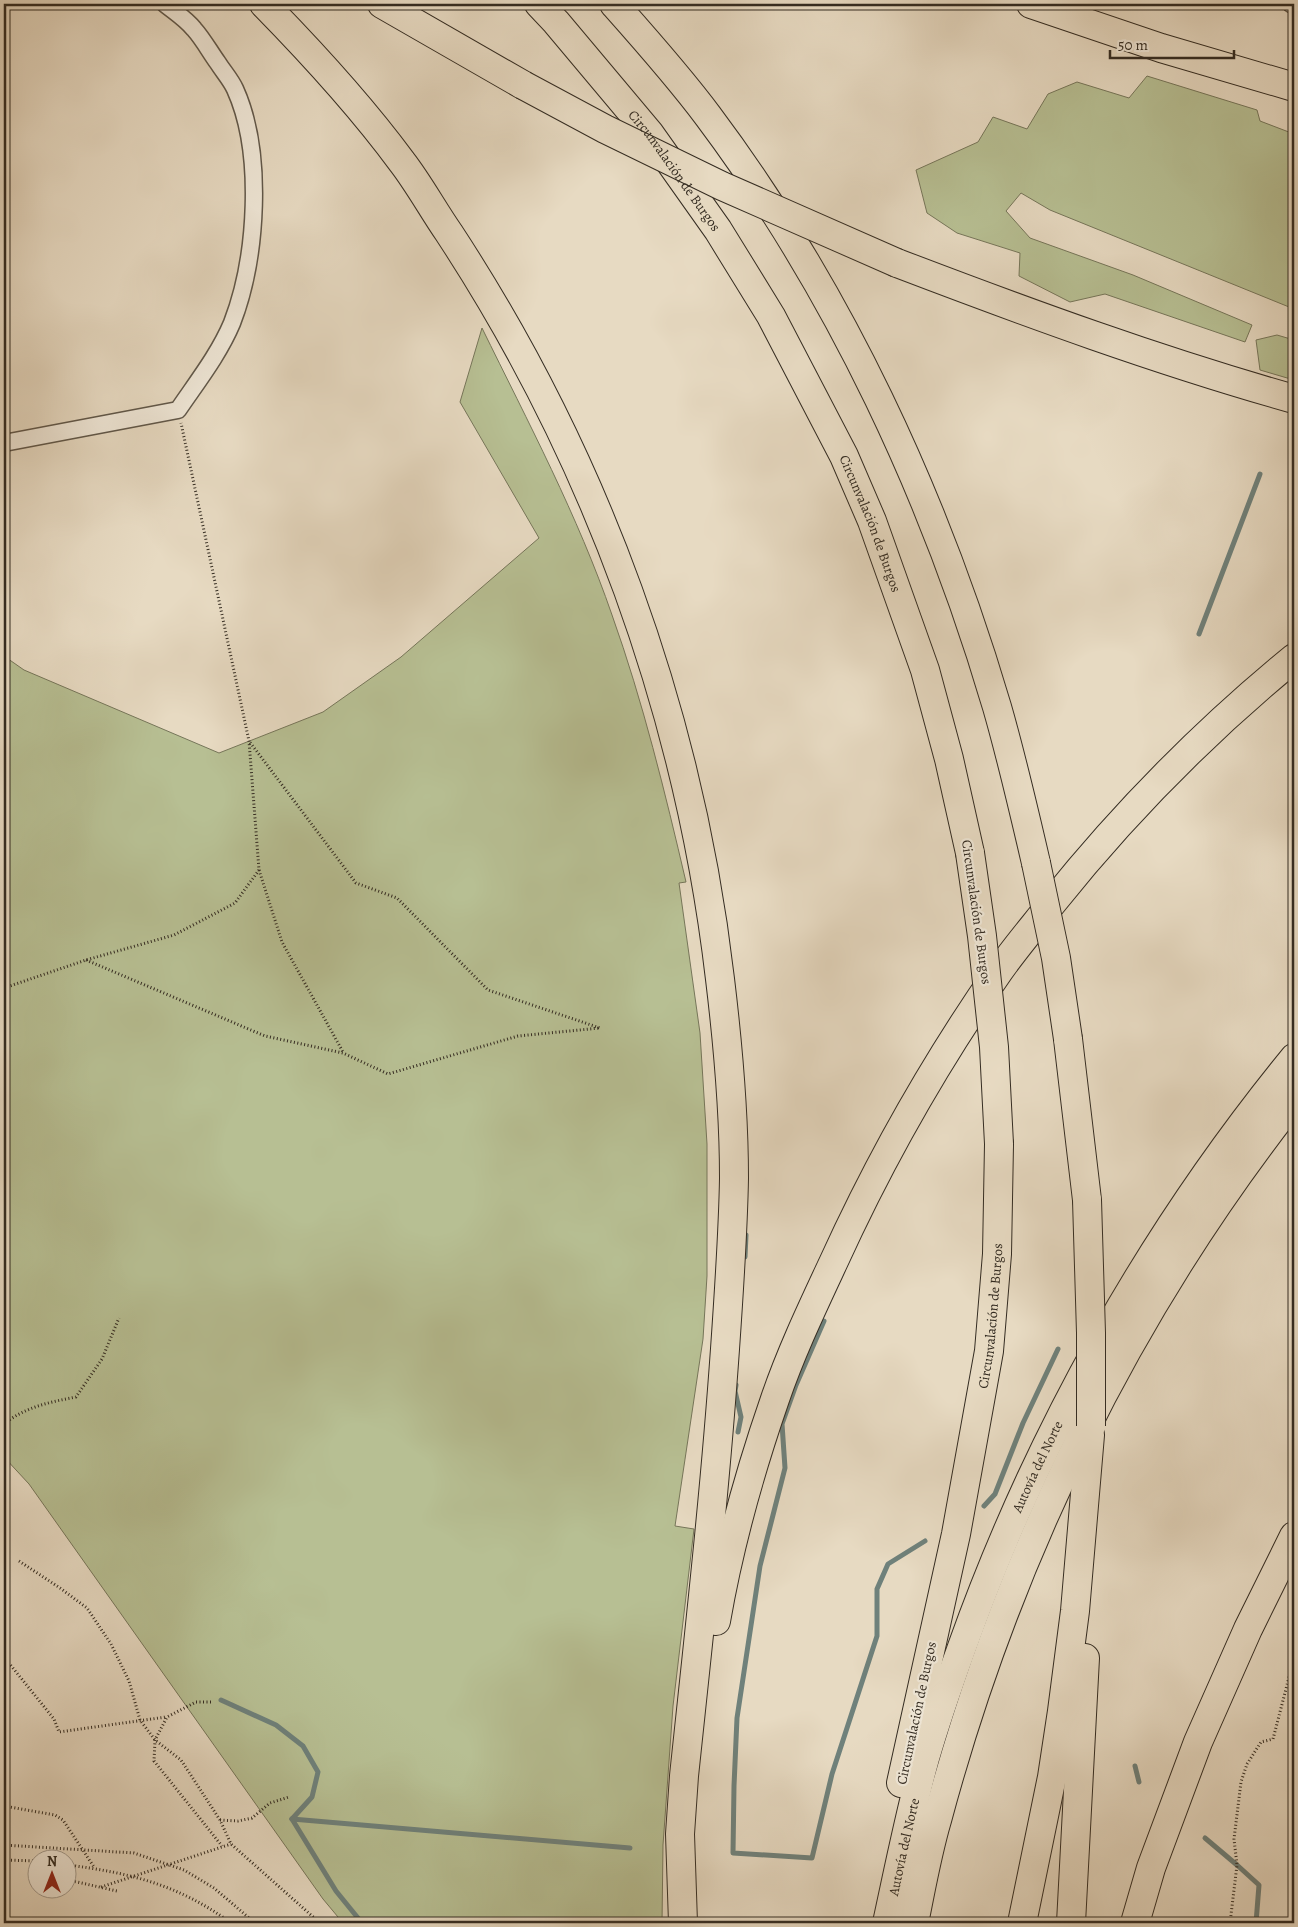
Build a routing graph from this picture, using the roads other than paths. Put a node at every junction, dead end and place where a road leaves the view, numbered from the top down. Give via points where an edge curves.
1 (165, 4) edge
2 (264, 4) edge
3 (382, 4) edge
4 (539, 4) edge
5 (614, 4) edge
6 (1030, 4) edge
7 (1294, 87) edge
8 (1294, 398) edge
9 (4, 443) edge
10 (1294, 658) edge
11 (1294, 1058) edge
12 (1294, 1100) edge
13 (1091, 1426) junction
14 (1294, 1536) edge
15 (682, 1910) edge
16 (872, 1923) edge
17 (888, 1923) edge
18 (914, 1923) edge
19 (1022, 1923) edge
20 (1071, 1923) edge
21 (1135, 1923) edge

1 - 9 street via 194,28 234,87 245,119 251,153 253,199 250,257 231,325 214,357 178,410
2 - 15 highway via 349,96 403,164 485,289 553,416 588,488 641,624 693,813 706,880 726,1026 734,1178 721,1400 680,1834
3 - 8 highway, bridge via 606,129 722,186 897,263 1127,348
4 - 16 highway, Circunvalación de Burgos, bridge via 650,134 718,230 771,316 844,456 875,530 925,670 970,853 994,1047 999,1144 997,1254 989,1351 956,1534
5 - 13 highway, bridge via 708,116 800,254 890,420 943,546 971,627 1011,758 1056,958 1087,1200
6 - 7 highway via 1161,48
10 - 15 highway via 1258,687 1138,803 1022,941 952,1042 902,1124 860,1203 776,1397 744,1500 721,1595 702,1705
11 - 17 highway, Autovía del Norte via 1215,1161 1167,1232 1122,1305 1042,1454 979,1599 925,1758
12 - 18 highway, Autovía del Norte via 1185,1252 1110,1381 1064,1472 1016,1580 972,1702 936,1822
13 - 19 highway via 1075,1611 1062,1711
13 - 20 highway via 1089,1590
14 - 21 highway via 1248,1628 1198,1742 1151,1868

